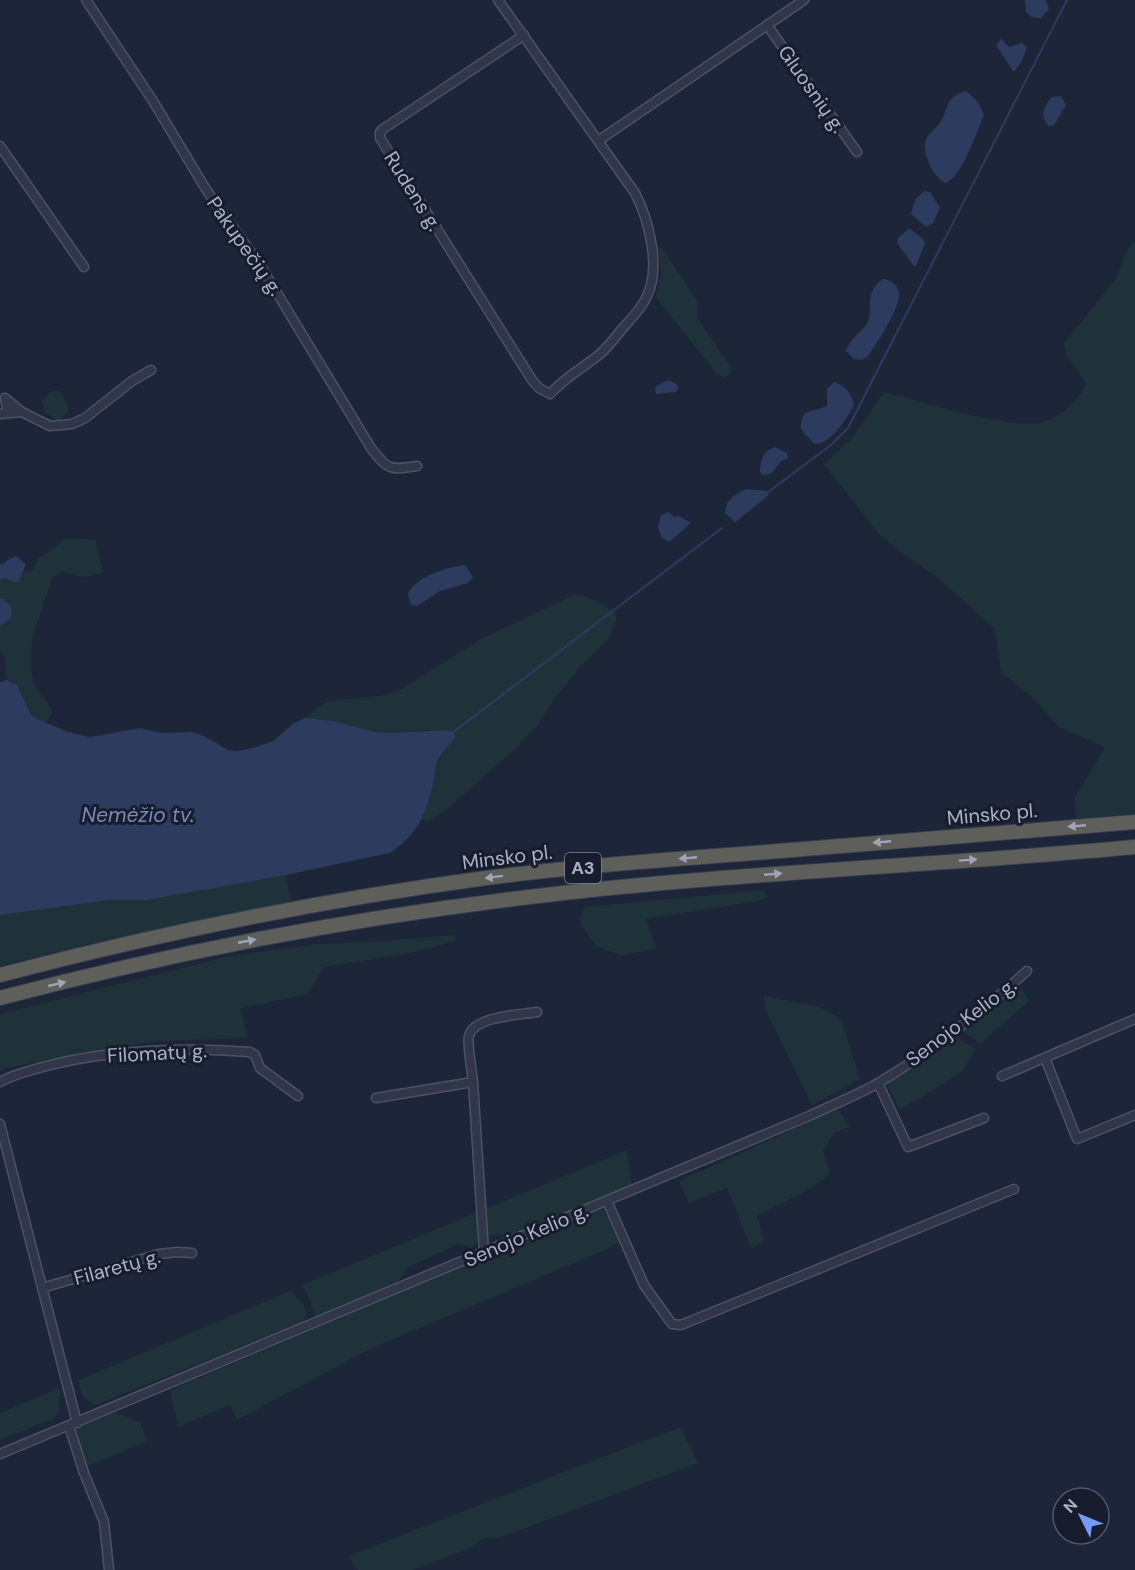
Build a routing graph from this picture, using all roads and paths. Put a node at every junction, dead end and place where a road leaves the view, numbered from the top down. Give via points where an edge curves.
1 (86, 0) edge
2 (498, 0) edge
3 (804, 0) edge
4 (767, 25) junction
5 (524, 35) junction
6 (598, 141) junction
7 (0, 146) edge
8 (857, 152) dead end
9 (84, 267) dead end
10 (151, 370) dead end
11 (2, 394) edge
12 (22, 412) junction
13 (4, 413) edge
14 (417, 466) dead end
15 (1135, 822) edge
16 (1135, 847) edge
17 (1027, 971) dead end
18 (0, 975) edge
19 (0, 998) edge
20 (537, 1012) dead end
21 (1135, 1019) edge
22 (1045, 1058) junction
23 (1002, 1076) dead end
24 (0, 1082) edge
25 (473, 1082) junction
26 (878, 1083) junction
27 (298, 1096) dead end
28 (376, 1098) dead end
29 (1135, 1115) edge
30 (984, 1118) dead end
31 (0, 1124) edge
32 (1014, 1189) dead end
33 (607, 1201) junction
34 (484, 1252) junction
35 (192, 1253) dead end
36 (42, 1288) junction
37 (73, 1424) junction
38 (0, 1454) edge
39 (109, 1570) edge

1 - 14 street, Pakupečių g. via 153,100 207,192 260,265 378,457 393,469
2 - 5 street
3 - 4 street
4 - 6 street
4 - 8 street, Gluosnių g.
5 - 6 street
5 - 6 street, Rudens g. via 383,129 380,138 532,380 550,394 610,344 647,297 653,276 644,211
7 - 9 street
10 - 12 street via 72,424 50,426
11 - 12 street
11 - 13 street
12 - 13 street
15 -> 18 highway, Minsko pl. / A3 via 487,878 208,925
19 -> 16 highway, A3 via 245,941 471,904 641,885
17 - 26 street, Senojo Kelio g. via 956,1032
20 - 25 street via 485,1021 472,1030 469,1037
21 - 22 street
22 - 23 street
22 - 29 street via 1077,1139
24 - 27 street, Filomatų g. via 70,1060 155,1049 211,1049 250,1052 260,1068
25 - 28 street
25 - 34 street
26 - 30 street via 908,1147
26 - 33 street, Senojo Kelio g.
31 - 36 street
32 - 33 street via 681,1324 672,1324 644,1285
33 - 34 street, Senojo Kelio g.
34 - 37 street, Senojo Kelio g.
35 - 36 street, Filaretų g. via 159,1254
36 - 37 street
37 - 38 street, Senojo Kelio g.
37 - 39 street via 84,1473 104,1522

